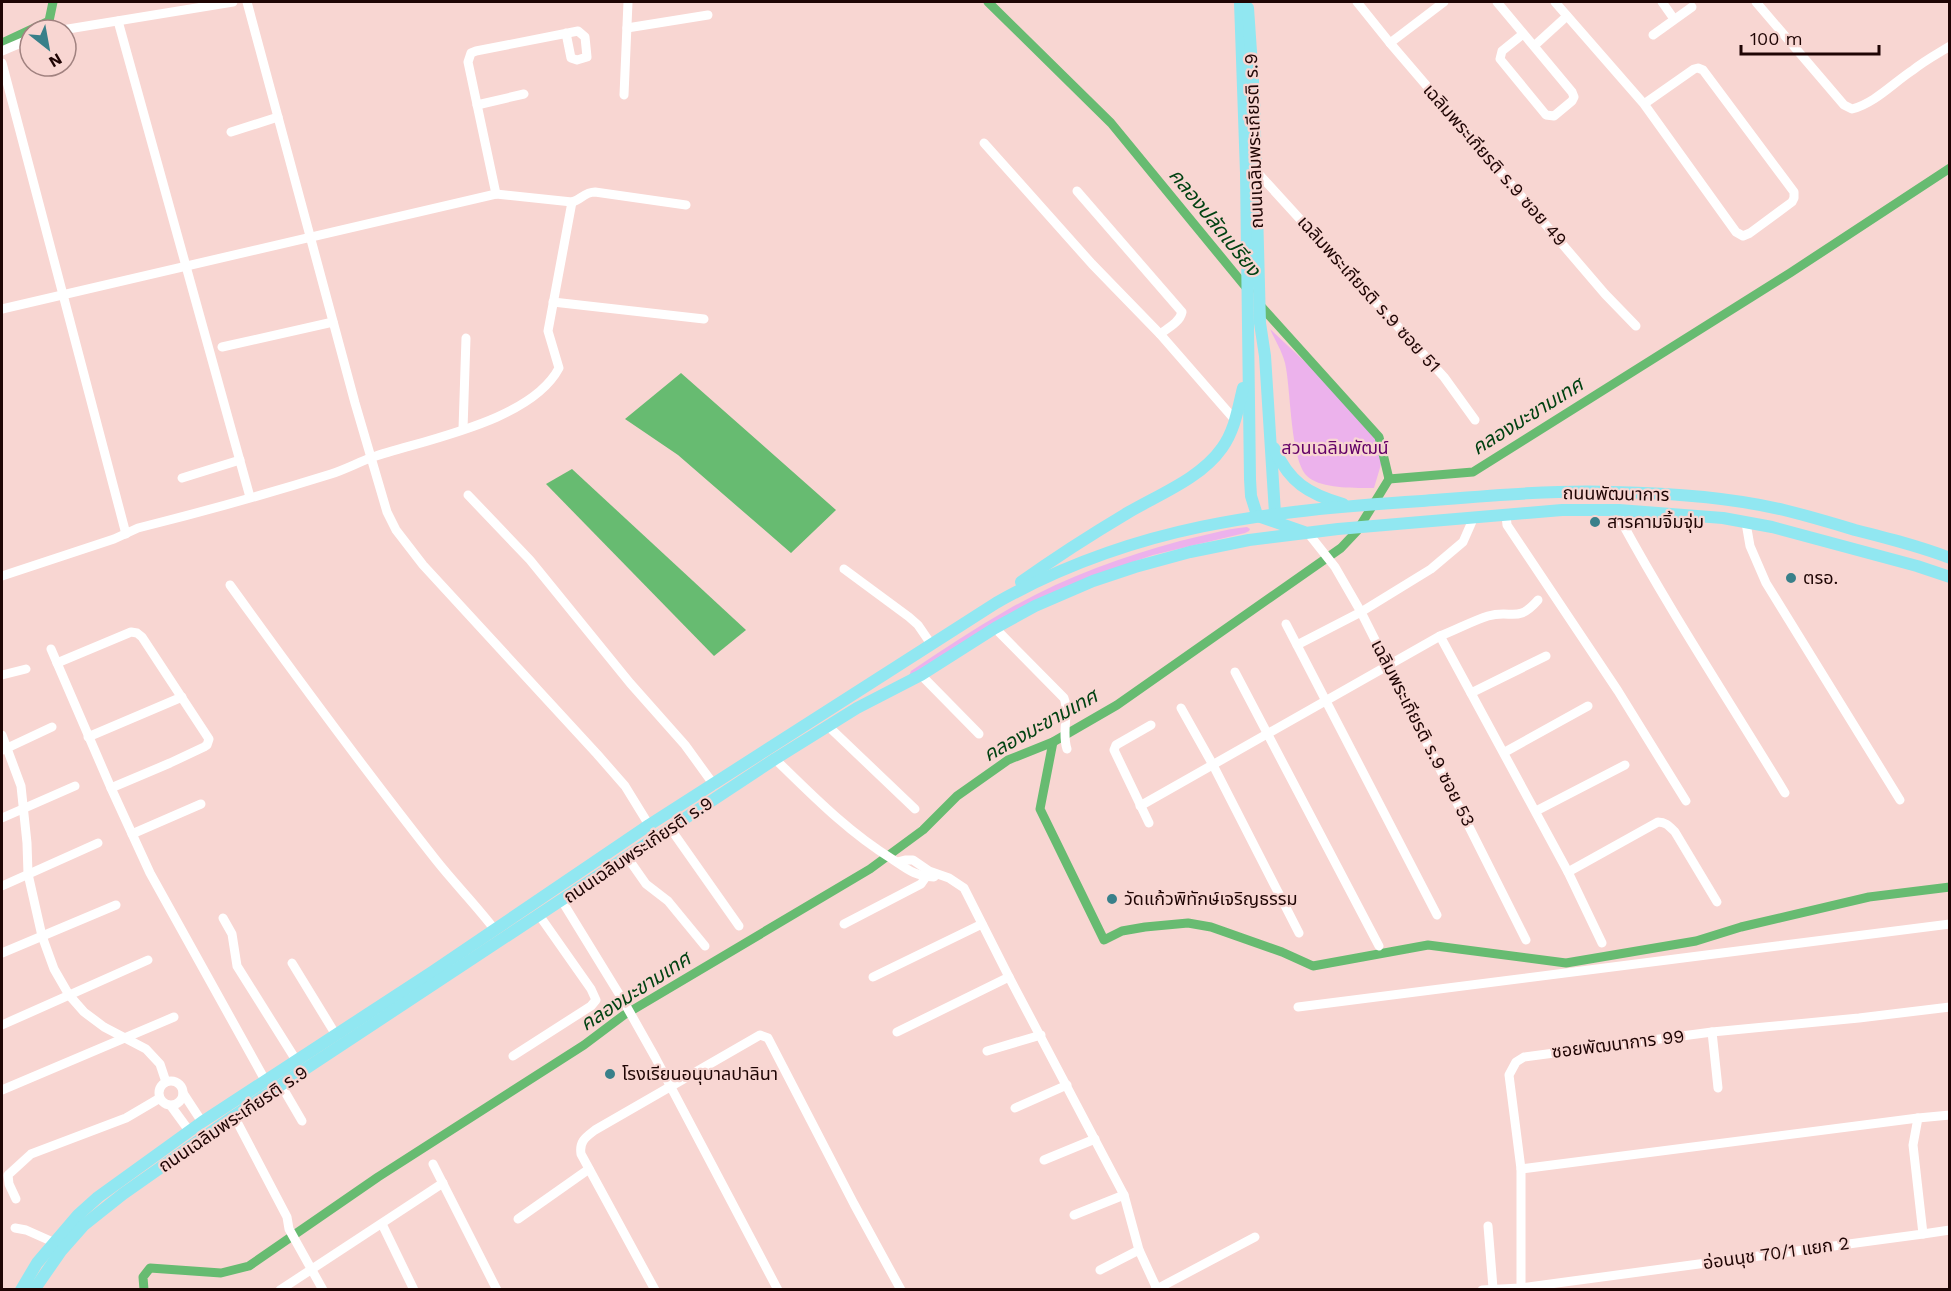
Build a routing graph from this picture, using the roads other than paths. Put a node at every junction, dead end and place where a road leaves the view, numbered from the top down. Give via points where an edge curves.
1 (233, 2) edge
2 (247, 2) edge
3 (628, 2) edge
4 (1240, 2) edge
5 (1248, 2) edge
6 (1357, 2) edge
7 (1444, 2) edge
8 (1497, 2) edge
9 (1555, 2) edge
10 (1662, 2) edge
11 (1756, 2) edge
12 (1692, 7) dead end
13 (708, 15) dead end
14 (1567, 16) junction
15 (1674, 19) junction
16 (118, 21) junction
17 (78, 28) edge
18 (627, 28) junction
19 (566, 33) dead end
20 (1523, 34) junction
21 (1653, 35) dead end
22 (1390, 43) junction
23 (18, 44) edge
24 (1534, 46) junction
25 (1950, 46) edge
26 (2, 51) edge
27 (2, 63) edge
28 (524, 94) dead end
29 (624, 95) dead end
30 (1644, 104) junction
31 (477, 105) junction
32 (278, 117) junction
33 (231, 132) dead end
34 (984, 142) dead end
35 (1257, 172) junction
36 (1077, 191) dead end
37 (496, 194) junction
38 (572, 202) junction
39 (686, 205) dead end
40 (311, 237) junction
41 (188, 265) junction
42 (1253, 265) junction
43 (64, 295) junction
44 (554, 302) junction
45 (2, 309) edge
46 (704, 319) dead end
47 (333, 322) junction
48 (1636, 326) dead end
49 (1160, 334) junction
50 (466, 338) dead end
51 (222, 347) dead end
52 (1248, 369) junction
53 (1235, 420) junction
54 (1476, 420) dead end
55 (464, 429) junction
56 (1271, 441) junction
57 (371, 458) junction
58 (240, 460) junction
59 (182, 478) dead end
60 (468, 495) dead end
61 (250, 497) junction
62 (1356, 505) junction
63 (1619, 510) junction
64 (1257, 515) junction
65 (1506, 515) junction
66 (1272, 517) junction
67 (1474, 517) junction
68 (1746, 523) junction
69 (1308, 533) junction
70 (126, 534) junction
71 (1249, 540) junction
72 (1950, 558) edge
73 (844, 569) dead end
74 (2, 576) edge
75 (1950, 577) edge
76 (230, 585) dead end
77 (1538, 600) dead end
78 (996, 603) junction
79 (1362, 612) junction
80 (1286, 624) dead end
81 (995, 628) junction
82 (1440, 636) junction
83 (931, 644) junction
84 (1297, 645) junction
85 (51, 649) dead end
86 (1546, 656) dead end
87 (57, 663) junction
88 (1389, 665) junction
89 (26, 669) dead end
90 (1235, 672) dead end
91 (2, 675) edge
92 (921, 675) junction
93 (1471, 693) junction
94 (182, 697) junction
95 (1326, 700) junction
96 (1588, 706) dead end
97 (1181, 708) dead end
98 (1151, 725) dead end
99 (828, 726) junction
100 (52, 727) dead end
101 (1269, 733) junction
102 (979, 734) dead end
103 (2, 735) edge
104 (88, 737) junction
105 (4, 749) edge
106 (1066, 749) dead end
107 (1505, 752) junction
108 (775, 759) junction
109 (1213, 765) junction
110 (1624, 765) dead end
111 (714, 785) junction
112 (75, 786) dead end
113 (111, 788) junction
114 (1785, 793) dead end
115 (1900, 800) dead end
116 (1686, 801) dead end
117 (201, 804) dead end
118 (1140, 806) junction
119 (24, 808) junction
120 (915, 809) dead end
121 (1536, 812) junction
122 (2, 818) edge
123 (1149, 823) dead end
124 (649, 825) junction
125 (670, 828) junction
126 (132, 834) junction
127 (657, 836) junction
128 (98, 843) dead end
129 (627, 856) junction
130 (1568, 872) junction
131 (28, 874) junction
132 (928, 874) junction
133 (2, 886) edge
134 (562, 900) junction
135 (1717, 902) dead end
136 (116, 904) dead end
137 (539, 915) junction
138 (1437, 915) dead end
139 (223, 918) dead end
140 (844, 924) dead end
141 (982, 924) junction
142 (1950, 924) edge
143 (740, 926) dead end
144 (495, 930) junction
145 (1299, 933) dead end
146 (42, 936) junction
147 (1526, 940) dead end
148 (1602, 943) dead end
149 (705, 946) dead end
150 (1378, 946) dead end
151 (2, 953) edge
152 (148, 960) dead end
153 (292, 963) dead end
154 (873, 977) dead end
155 (1009, 977) junction
156 (69, 994) junction
157 (1298, 1007) dead end
158 (1950, 1007) edge
159 (174, 1017) dead end
160 (2, 1025) edge
161 (897, 1032) dead end
162 (1712, 1032) junction
163 (336, 1035) junction
164 (1041, 1035) junction
165 (125, 1037) junction
166 (987, 1051) dead end
167 (513, 1056) dead end
168 (296, 1060) junction
169 (265, 1080) junction
170 (166, 1082) junction
171 (281, 1085) junction
172 (1067, 1085) junction
173 (671, 1087) junction
174 (1718, 1088) dead end
175 (2, 1090) edge
176 (183, 1093) junction
177 (160, 1098) junction
178 (171, 1106) junction
179 (1015, 1108) dead end
180 (1950, 1115) edge
181 (234, 1116) junction
182 (1918, 1118) junction
183 (302, 1121) dead end
184 (202, 1122) junction
185 (209, 1133) junction
186 (194, 1136) junction
187 (1095, 1139) junction
188 (1044, 1160) dead end
189 (433, 1164) dead end
190 (589, 1169) junction
191 (1521, 1169) junction
192 (443, 1183) junction
193 (1124, 1195) junction
194 (16, 1199) dead end
195 (1074, 1215) dead end
196 (518, 1219) dead end
197 (382, 1224) junction
198 (1488, 1226) dead end
199 (15, 1228) dead end
200 (1950, 1230) edge
201 (1923, 1234) junction
202 (1255, 1237) dead end
203 (53, 1242) junction
204 (1139, 1250) junction
205 (312, 1268) junction
206 (1100, 1270) dead end
207 (42, 1275) junction
208 (1493, 1288) junction
209 (1156, 1289) edge
210 (1520, 1289) edge
211 (21, 1290) edge
212 (34, 1290) edge
213 (46, 1290) edge
214 (279, 1290) edge
215 (323, 1290) edge
216 (414, 1290) edge
217 (497, 1290) edge
218 (655, 1290) edge
219 (778, 1290) edge
220 (901, 1290) edge
221 (1482, 1290) edge

1 - 16 street
2 - 32 street
3 - 18 street
4 - 42 main road, ถนนเฉลิมพระเกียรติ ร.9
5 - 35 main road, ถนนเฉลิมพระเกียรติ ร.9
6 - 22 street, เฉลิมพระเกียรติ ร.9 ซอย 49
7 - 22 street
8 - 20 street
9 - 14 street
10 - 15 street
11 - 25 street via 1844,105 1852,109
12 - 15 street
13 - 18 street
14 - 24 street
14 - 30 street
15 - 21 street
16 - 17 street
16 - 41 street
18 - 29 street
19 - 31 street via 471,53 468,62
20 - 24 street
20 - 24 street via 1502,51 1500,59 1546,115 1554,116 1574,97
22 - 48 street, เฉลิมพระเกียรติ ร.9 ซอย 49
23 - 26 street
27 - 43 street
28 - 31 street
30 - 30 street via 1736,232 1743,236 1750,233 1792,202 1794,192 1702,70 1694,69
31 - 37 street
32 - 33 street
32 - 40 street
34 - 49 street
35 - 42 main road, ถนนเฉลิมพระเกียรติ ร.9
35 - 54 street, เฉลิมพระเกียรติ ร.9 ซอย 51 via 1444,377
36 - 49 street via 1182,312
37 - 38 street
37 - 40 street
38 - 39 street via 595,192
38 - 44 street
40 - 41 street
40 - 47 street
41 - 43 street
41 - 58 street
42 - 52 main road, ถนนเฉลิมพระเกียรติ ร.9
42 - 56 main road, ถนนเฉลิมพระเกียรติ ร.9
43 - 45 street
43 - 70 street
44 - 46 street
44 - 55 street via 548,331 559,368 554,378 529,400
47 - 51 street
47 - 57 street
49 - 53 street
50 - 55 street
52 - 53 main road
52 - 64 main road, ถนนเฉลิมพระเกียรติ ร.9 via 1251,496
53 - 78 main road via 1222,448 1206,465 1089,536
55 - 57 street
56 - 62 main road via 1282,466 1306,490
56 - 66 main road, ถนนเฉลิมพระเกียรติ ร.9
57 - 61 street
57 - 124 street via 387,512 406,545 625,786
58 - 59 street
58 - 61 street
60 - 111 street via 530,560
61 - 70 street
62 - 66 main road, ถนนพัฒนาการ
62 - 72 main road, ถนนพัฒนาการ via 1612,491 1698,496 1782,510
63 - 65 main road, ถนนพัฒนาการ
63 - 68 main road, ถนนพัฒนาการ
63 - 114 street via 1654,583
64 - 66 main road, ถนนเฉลิมพระเกียรติ ร.9
64 - 78 main road, ถนนเฉลิมพระเกียรติ ร.9 via 1175,531 1119,548 1030,584
65 - 67 main road, ถนนพัฒนาการ
65 - 116 street via 1507,525
66 - 69 main road
66 - 71 main road
67 - 69 main road, ถนนพัฒนาการ
67 - 79 street via 1463,542 1450,554
68 - 75 main road, ถนนพัฒนาการ
68 - 115 street via 1750,546 1766,583
69 - 71 main road, ถนนเฉลิมพระเกียรติ ร.9
69 - 79 street, เฉลิมพระเกียรติ ร.9 ซอย 53 via 1335,567
70 - 74 street
71 - 81 main road, ถนนเฉลิมพระเกียรติ ร.9 via 1168,558 1093,581
73 - 83 street via 909,617
76 - 144 street via 360,763
77 - 82 street via 1522,615 1486,617
78 - 83 main road, ถนนเฉลิมพระเกียรติ ร.9
79 - 84 street
79 - 88 street, เฉลิมพระเกียรติ ร.9 ซอย 53
80 - 84 street
81 - 92 main road, ถนนเฉลิมพระเกียรติ ร.9
81 - 106 street via 1064,698
82 - 88 street
82 - 93 street
83 - 111 main road, ถนนเฉลิมพระเกียรติ ร.9
84 - 95 street
85 - 87 street
86 - 93 street
87 - 94 street via 131,632 137,633
87 - 104 street
88 - 95 street
88 - 147 street, เฉลิมพระเกียรติ ร.9 ซอย 53
89 - 91 street
90 - 101 street
92 - 99 main road, ถนนเฉลิมพระเกียรติ ร.9
92 - 102 street
93 - 107 street
94 - 104 street
94 - 113 street via 208,739 207,745
95 - 101 street
95 - 138 street
96 - 107 street
97 - 109 street
98 - 118 street via 1114,750
99 - 108 main road, ถนนเฉลิมพระเกียรติ ร.9
99 - 120 street
100 - 105 street
101 - 109 street
101 - 150 street
103 - 105 street
104 - 113 street
105 - 119 street via 21,786
107 - 121 street
108 - 125 main road, ถนนเฉลิมพระเกียรติ ร.9
108 - 132 street via 875,849 909,872
109 - 118 street
109 - 145 street
110 - 121 street
111 - 124 main road, ถนนเฉลิมพระเกียรติ ร.9
112 - 119 street
113 - 126 street
117 - 126 street
118 - 123 street
119 - 122 street
119 - 131 street
121 - 130 street
124 - 127 main road
124 - 144 main road, ถนนเฉลิมพระเกียรติ ร.9
125 - 127 main road, ถนนเฉลิมพระเกียรติ ร.9
125 - 143 street
126 - 169 street
127 - 129 main road, ถนนเฉลิมพระเกียรติ ร.9
128 - 131 street
129 - 134 main road, ถนนเฉลิมพระเกียรติ ร.9
129 - 149 street via 646,884 668,901
130 - 135 street via 1663,822 1675,832
130 - 148 street
131 - 133 street
131 - 146 street
132 - 140 street via 921,884
132 - 141 street via 949,878 964,888
134 - 137 main road, ถนนเฉลิมพระเกียรติ ร.9
134 - 173 street
136 - 146 street
137 - 167 street via 596,1000
137 - 171 main road, ถนนเฉลิมพระเกียรติ ร.9
139 - 168 street via 232,934 237,966
141 - 154 street
141 - 155 street
142 - 157 street
144 - 163 main road, ถนนเฉลิมพระเกียรติ ร.9
146 - 151 street
146 - 156 street via 54,969
152 - 156 street
153 - 163 street
155 - 161 street
155 - 164 street
156 - 160 street
156 - 165 street via 84,1012
158 - 162 street, ซอยพัฒนาการ 99
159 - 165 street
162 - 174 street
162 - 191 street, ซอยพัฒนาการ 99 via 1524,1057 1516,1062 1509,1075
163 - 168 main road, ถนนเฉลิมพระเกียรติ ร.9
164 - 166 street
164 - 172 street
165 - 170 street via 146,1049 160,1064
165 - 175 street
168 - 169 main road, ถนนเฉลิมพระเกียรติ ร.9
169 - 184 main road, ถนนเฉลิมพระเกียรติ ร.9
170 - 176 street via 176,1082
170 - 177 street via 160,1089
171 - 181 main road, ถนนเฉลิมพระเกียรติ ร.9
171 - 183 street
172 - 179 street
172 - 187 street
173 - 190 street via 583,1139 581,1154
173 - 219 street
173 - 220 street via 755,1037 768,1038
176 - 178 street via 180,1102
176 - 184 street
177 - 178 street
177 - 194 street via 126,1118 31,1154 8,1175
178 - 186 street
180 - 182 street
181 - 185 main road, ถนนเฉลิมพระเกียรติ ร.9
181 - 205 street
182 - 191 street
182 - 201 street via 1913,1145
184 - 185 main road
184 - 186 main road, ถนนเฉลิมพระเกียรติ ร.9
185 - 186 main road, ถนนเฉลิมพระเกียรติ ร.9
186 - 203 main road, ถนนเฉลิมพระเกียรติ ร.9 via 98,1197
186 - 207 main road, ถนนเฉลิมพระเกียรติ ร.9 via 100,1211
187 - 188 street
187 - 193 street
189 - 192 street
190 - 196 street
190 - 218 street
191 - 210 street, ซอยพัฒนาการ 99
192 - 197 street
192 - 217 street
193 - 195 street
193 - 204 street
197 - 205 street
197 - 216 street
198 - 208 street
199 - 203 street
200 - 201 street, อ่อนนุช 70/1 แยก 2
201 - 210 street, อ่อนนุช 70/1 แยก 2
202 - 209 street
203 - 211 main road, ถนนเฉลิมพระเกียรติ ร.9
204 - 206 street
204 - 209 street
205 - 214 street
205 - 215 street
207 - 212 main road, ถนนเฉลิมพระเกียรติ ร.9
207 - 213 street
208 - 210 street, อ่อนนุช 70/1 แยก 2
208 - 221 street, อ่อนนุช 70/1 แยก 2

